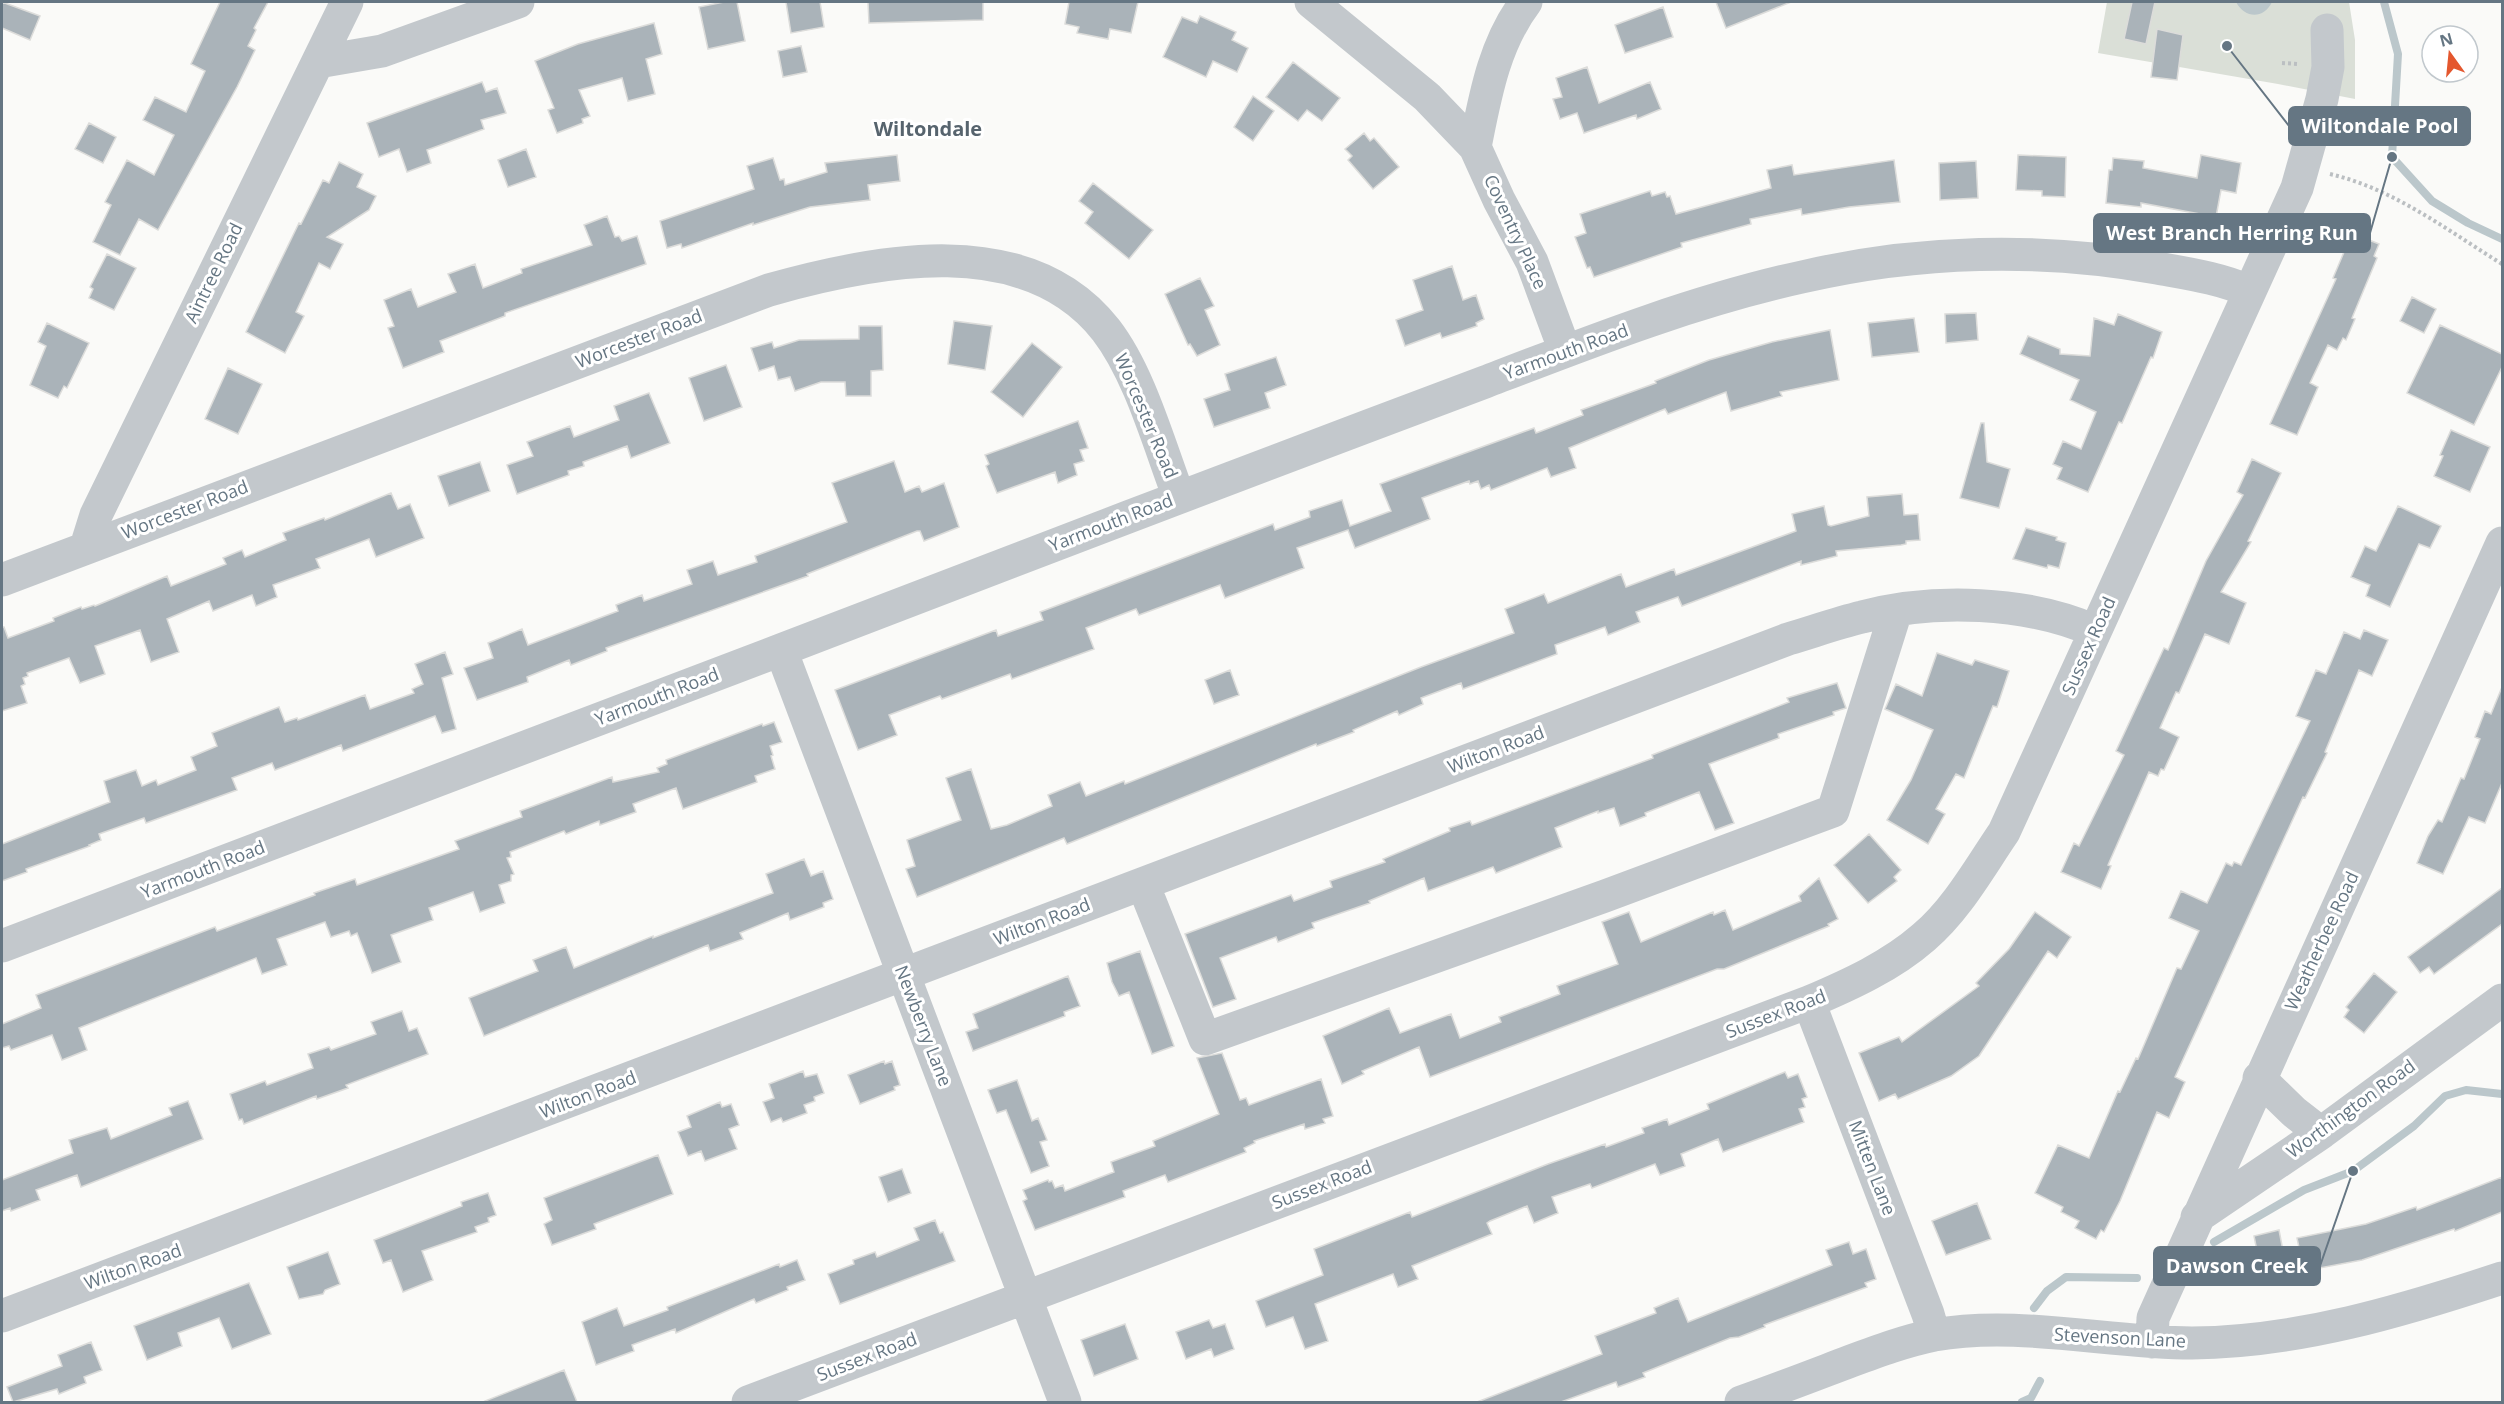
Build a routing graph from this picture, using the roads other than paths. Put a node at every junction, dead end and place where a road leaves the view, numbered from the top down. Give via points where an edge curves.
1 (347, 2) edge
2 (518, 2) edge
3 (1311, 2) edge
4 (1526, 2) edge
5 (2326, 30) dead end
6 (318, 62) junction
7 (1475, 147) junction
8 (2249, 291) junction
9 (1565, 351) junction
10 (1179, 497) junction
11 (2502, 543) edge
12 (86, 547) junction
13 (2, 579) edge
14 (1896, 612) junction
15 (2095, 631) junction
16 (782, 650) junction
17 (1143, 884) junction
18 (2, 946) edge
19 (903, 974) junction
20 (2502, 1000) edge
21 (1809, 1002) junction
22 (2259, 1078) junction
23 (2321, 1133) junction
24 (2198, 1217) junction
25 (2502, 1278) edge
26 (1025, 1297) junction
27 (2, 1316) edge
28 (1934, 1335) junction
29 (2152, 1342) junction
30 (748, 1402) edge
31 (1065, 1402) edge
32 (1741, 1402) edge

1 - 6 street, Aintree Road
2 - 6 street via 382,51
3 - 7 street, Coventry Place via 1427,98
4 - 7 street via 1517,13 1488,81
5 - 8 street, Sussex Road via 2328,67 2303,168
6 - 12 street, Aintree Road via 96,515
7 - 9 street, Coventry Place via 1532,262
8 - 9 street, Yarmouth Road via 2221,279 2053,254 1972,255 1880,263 1804,276 1707,301
8 - 15 street, Sussex Road
9 - 10 street, Yarmouth Road
10 - 12 street, Worcester Road via 1136,382 1106,330 1086,309 1034,276 964,261 927,261 862,267 769,290
10 - 16 street, Yarmouth Road
11 - 22 street, Weatherbee Road
12 - 13 street, Worcester Road
14 - 15 street, Wilton Road via 1956,605 2002,607 2070,620
14 - 17 street, Wilton Road via 1864,616 1788,639
14 - 17 street via 1833,811 1605,896 1205,1039
15 - 21 street, Sussex Road via 2004,832 1961,896 1924,937 1882,967
16 - 18 street, Yarmouth Road
16 - 19 street, Newberry Lane
17 - 19 street, Wilton Road
19 - 26 street, Newberry Lane
19 - 27 street, Wilton Road
20 - 23 street, Worthington Road
21 - 26 street, Sussex Road
21 - 28 street, Mitten Lane
22 - 23 street
22 - 24 street, Weatherbee Road
23 - 24 street, Worthington Road
24 - 29 street, Weatherbee Road via 2152,1318
25 - 29 street, Stevenson Lane via 2425,1303 2297,1333 2230,1341
26 - 30 street, Sussex Road
26 - 31 street, Newberry Lane
28 - 29 street, Stevenson Lane via 1995,1331
28 - 32 street, Stevenson Lane via 1875,1352

